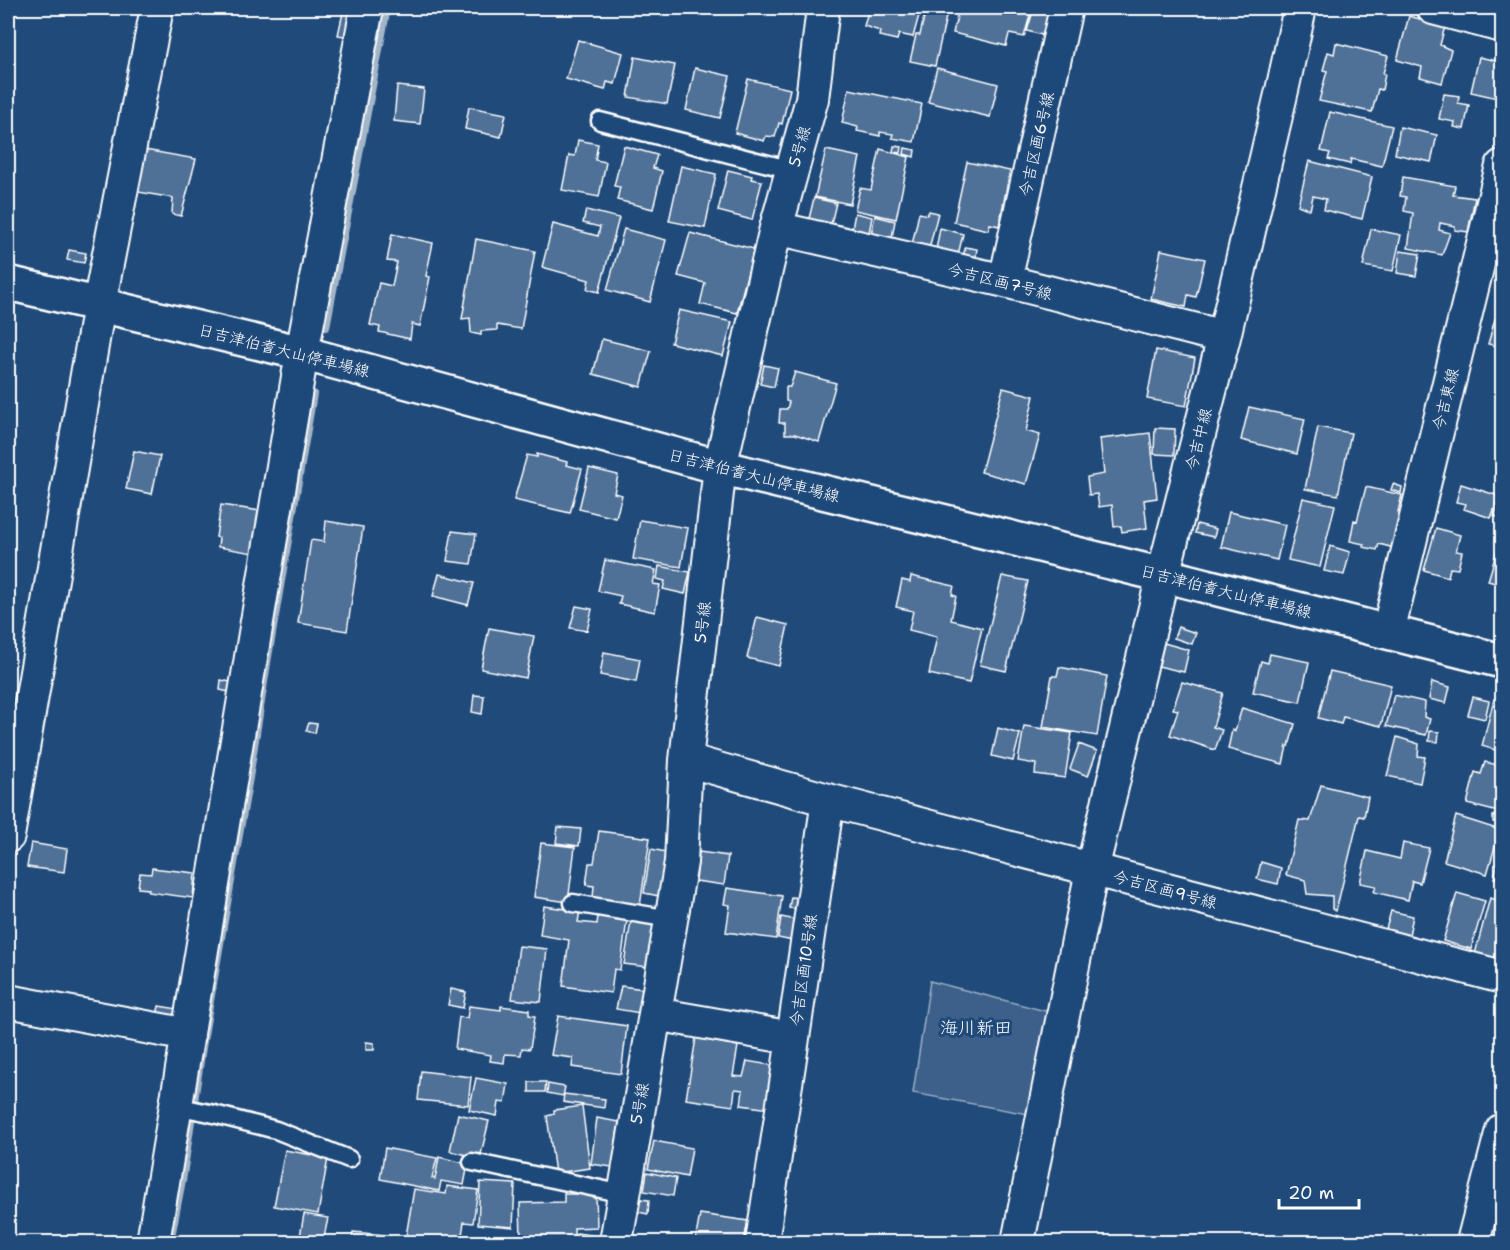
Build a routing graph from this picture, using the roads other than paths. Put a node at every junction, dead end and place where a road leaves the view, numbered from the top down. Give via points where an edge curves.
1 (157, 8) edge
2 (367, 8) edge
3 (823, 8) edge
4 (1066, 8) edge
5 (1300, 8) edge
6 (1433, 8) edge
7 (1503, 26) edge
8 (600, 121) dead end
9 (1503, 166) edge
10 (792, 170) junction
11 (1496, 217) edge
12 (776, 228) junction
13 (1005, 281) junction
14 (8, 283) edge
15 (99, 305) junction
16 (1224, 337) junction
17 (302, 353) junction
18 (720, 467) junction
19 (1164, 575) junction
20 (1388, 632) junction
21 (1503, 661) edge
22 (686, 760) junction
23 (828, 800) junction
24 (8, 836) edge
25 (1092, 870) junction
26 (573, 903) dead end
27 (671, 919) junction
28 (1503, 977) edge
29 (8, 1001) edge
30 (655, 1014) junction
31 (188, 1035) junction
32 (793, 1038) junction
33 (175, 1106) junction
34 (1503, 1130) edge
35 (349, 1159) dead end
36 (472, 1162) dead end
37 (624, 1194) junction
38 (153, 1242) edge
39 (616, 1242) edge
40 (762, 1242) edge
41 (1018, 1242) edge
42 (1473, 1242) edge

1 - 15 street
2 - 17 street
3 - 10 street, 5号線 via 812,99
4 - 13 street, 今吉区画6号線
5 - 16 street, 今吉中線
6 - 7 street
8 - 10 lane
9 - 11 street, 今吉東線
10 - 12 street, 5号線
11 - 20 street, 今吉東線
12 - 13 street, 今吉区画7号線
12 - 18 street, 5号線
13 - 16 street, 今吉区画7号線
14 - 15 main road, 日吉津伯耆大山停車場線
15 - 17 main road, 日吉津伯耆大山停車場線
15 - 24 street
16 - 19 street, 今吉中線
17 - 18 main road, 日吉津伯耆大山停車場線
17 - 31 street
18 - 19 main road, 日吉津伯耆大山停車場線
18 - 22 street, 5号線
19 - 20 main road, 日吉津伯耆大山停車場線
19 - 25 street, 今吉中線
20 - 21 main road, 日吉津伯耆大山停車場線
22 - 23 street, 今吉区画9号線
22 - 27 street, 5号線 via 681,862
23 - 25 street, 今吉区画9号線
23 - 32 street, 今吉区画10号線
25 - 28 street, 今吉区画9号線
25 - 41 street, 今吉中線
26 - 27 lane
27 - 30 street, 5号線
29 - 31 street
30 - 32 street, 今吉区画10号線
30 - 37 street, 5号線
31 - 33 street
32 - 40 street
33 - 35 lane via 276,1130
33 - 38 street
34 - 42 street
36 - 37 lane
37 - 39 street, 5号線

